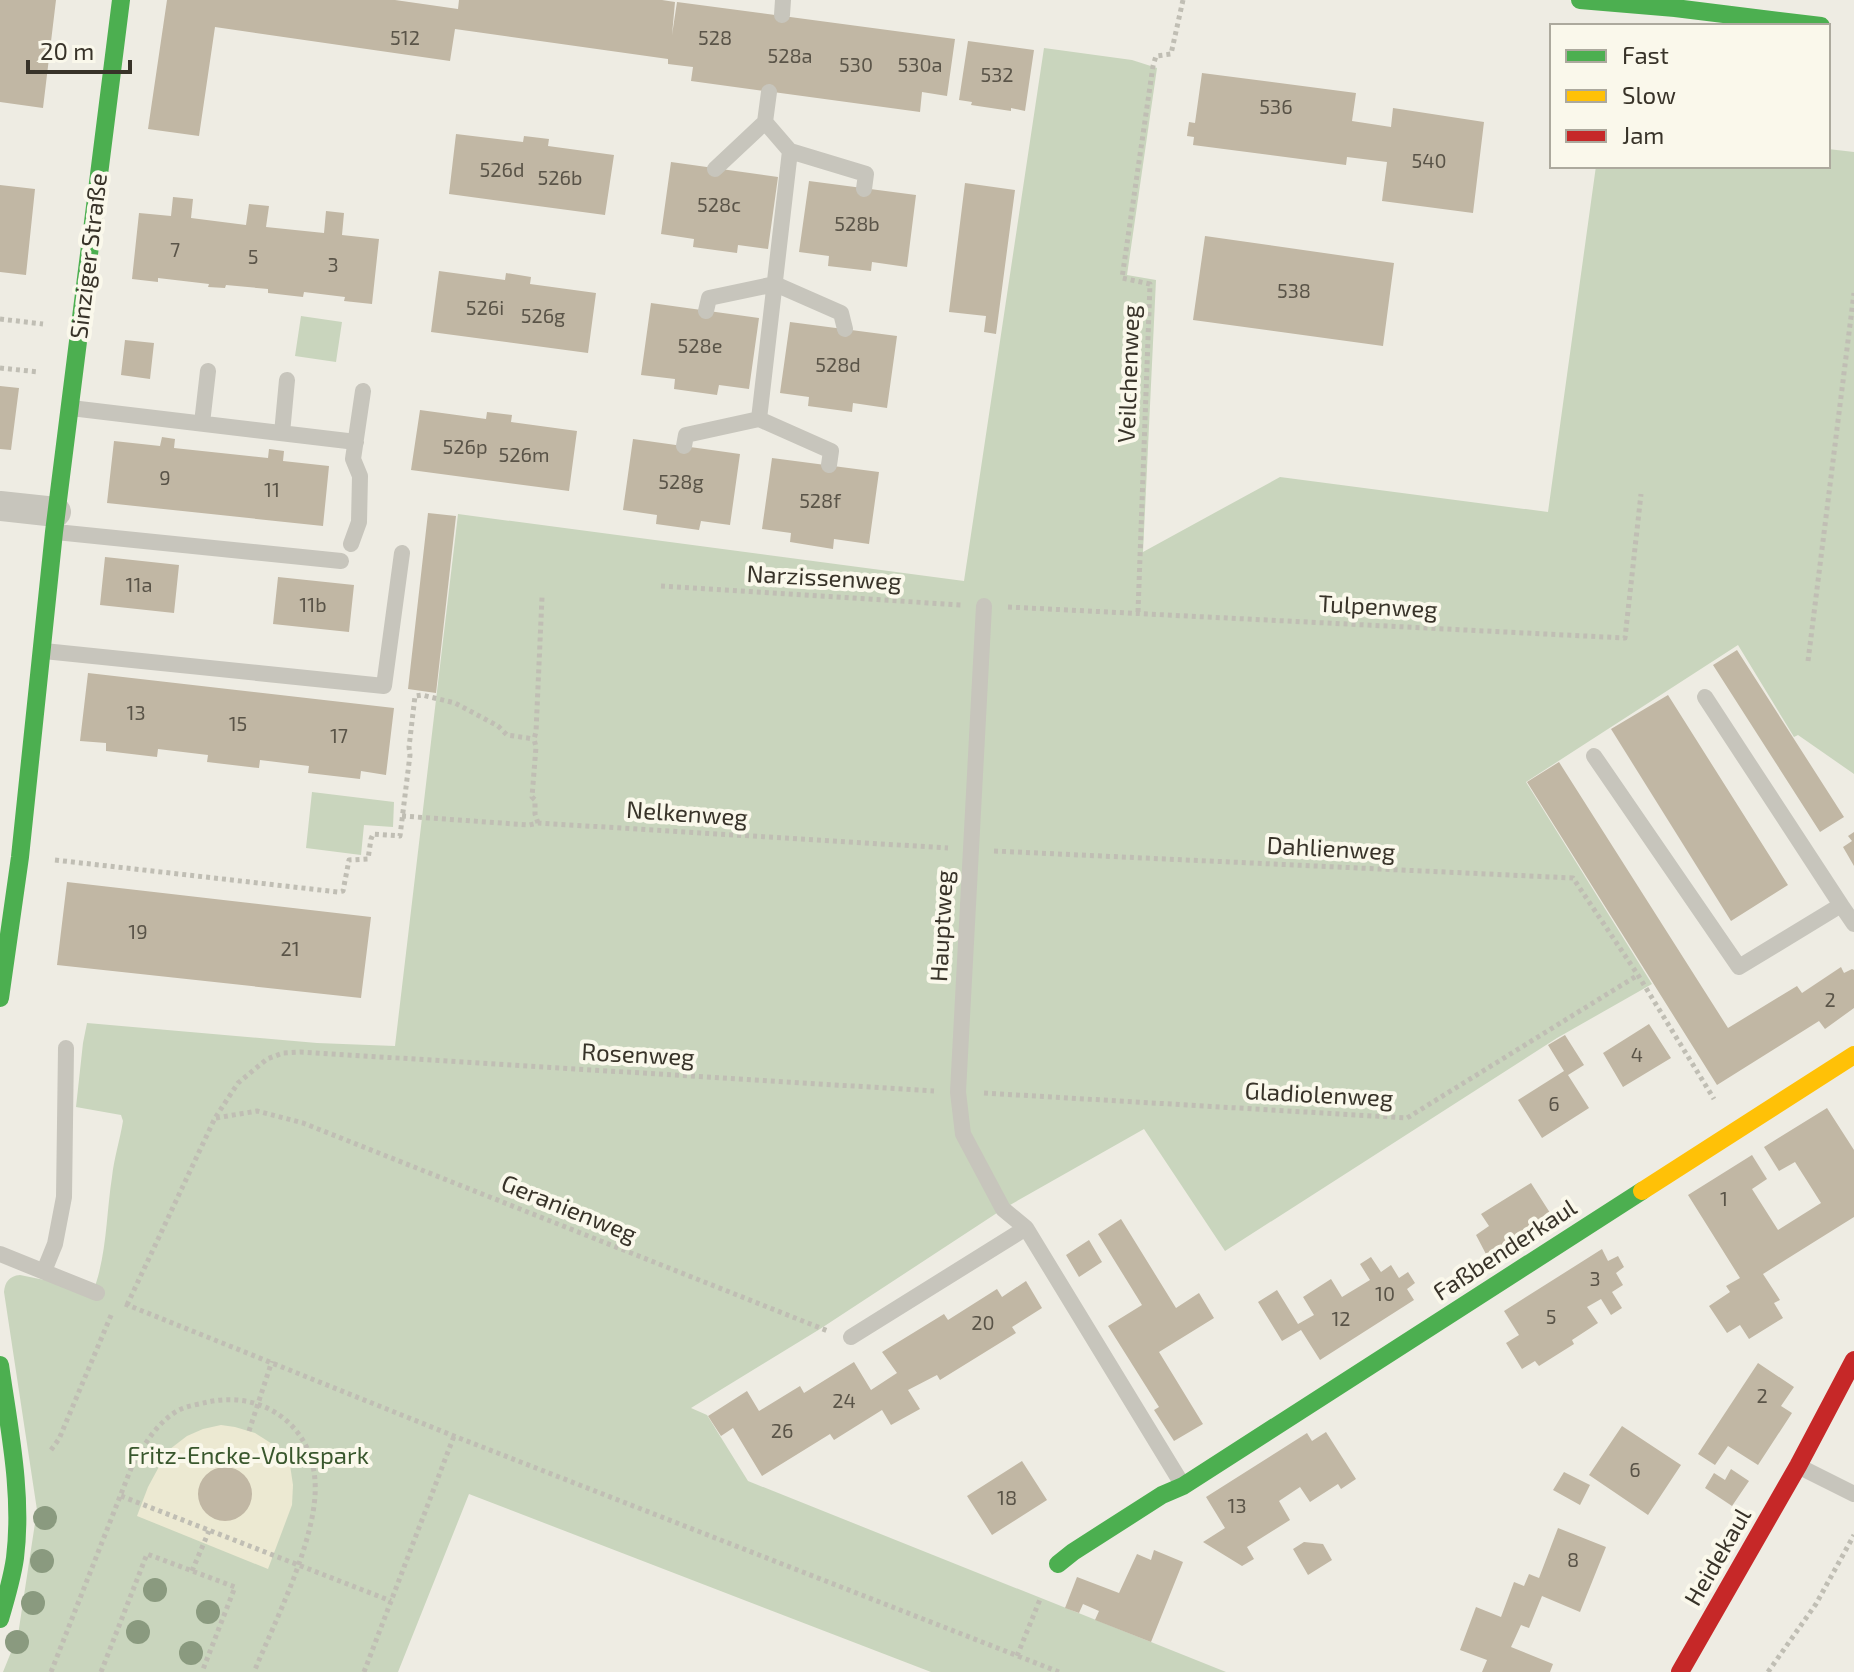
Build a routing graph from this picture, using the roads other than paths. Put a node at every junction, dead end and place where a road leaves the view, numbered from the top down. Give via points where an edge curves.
1 (121, 0) edge
2 (1580, 0) edge
3 (1805, 24) edge
4 (769, 92) dead end
5 (765, 122) junction
6 (790, 151) junction
7 (715, 169) dead end
8 (864, 189) dead end
9 (775, 284) junction
10 (706, 311) dead end
11 (845, 329) dead end
12 (208, 371) dead end
13 (287, 380) dead end
14 (363, 391) dead end
15 (70, 408) junction
16 (759, 419) junction
17 (202, 423) junction
18 (282, 433) junction
19 (356, 442) junction
20 (684, 446) dead end
21 (829, 465) dead end
22 (0, 506) edge
23 (55, 522) junction
24 (351, 544) dead end
25 (402, 553) dead end
26 (341, 561) dead end
27 (984, 606) road end
28 (42, 651) junction
29 (1705, 697) dead end
30 (1594, 756) dead end
31 (1841, 905) junction
32 (1854, 924) edge
33 (0, 998) edge
34 (66, 1048) dead end
35 (1854, 1055) edge
36 (1026, 1228) junction
37 (0, 1254) edge
38 (44, 1271) junction
39 (97, 1293) dead end
40 (851, 1337) dead end
41 (1854, 1360) edge
42 (0, 1365) edge
43 (1798, 1466) junction
44 (1183, 1486) junction
45 (1854, 1494) edge
46 (1058, 1564) road end
47 (0, 1619) edge
48 (1680, 1672) edge

1 - 15 street, Sinziger Straße
2 - 3 street
4 - 5 lane
5 - 6 lane
5 - 7 lane
6 - 8 lane via 866,174
6 - 9 lane
9 - 10 lane via 709,298
9 - 11 lane via 841,313
9 - 16 lane
12 - 17 lane
13 - 18 lane
14 - 19 lane
15 - 17 lane
15 - 23 street, Sinziger Straße
16 - 20 lane via 686,435
16 - 21 lane via 831,451
17 - 18 lane
18 - 19 lane
19 - 24 lane via 359,522
22 - 23 street
23 - 26 lane
23 - 28 street, Sinziger Straße
25 - 28 lane via 384,686
27 - 36 lane, Hauptweg via 958,1092 963,1134 1003,1209
28 - 33 street, Sinziger Straße via 17,823 20,857
29 - 31 lane
30 - 31 lane via 1739,967
31 - 32 lane
34 - 38 lane via 64,1197
35 - 44 street, Faßbenderkaul
36 - 40 lane
36 - 44 lane
37 - 38 lane
38 - 39 lane
41 - 43 street, Heidekaul
42 - 47 street via 17,1510 15,1559
43 - 45 lane
43 - 48 street, Heidekaul
44 - 46 street, Faßbenderkaul

